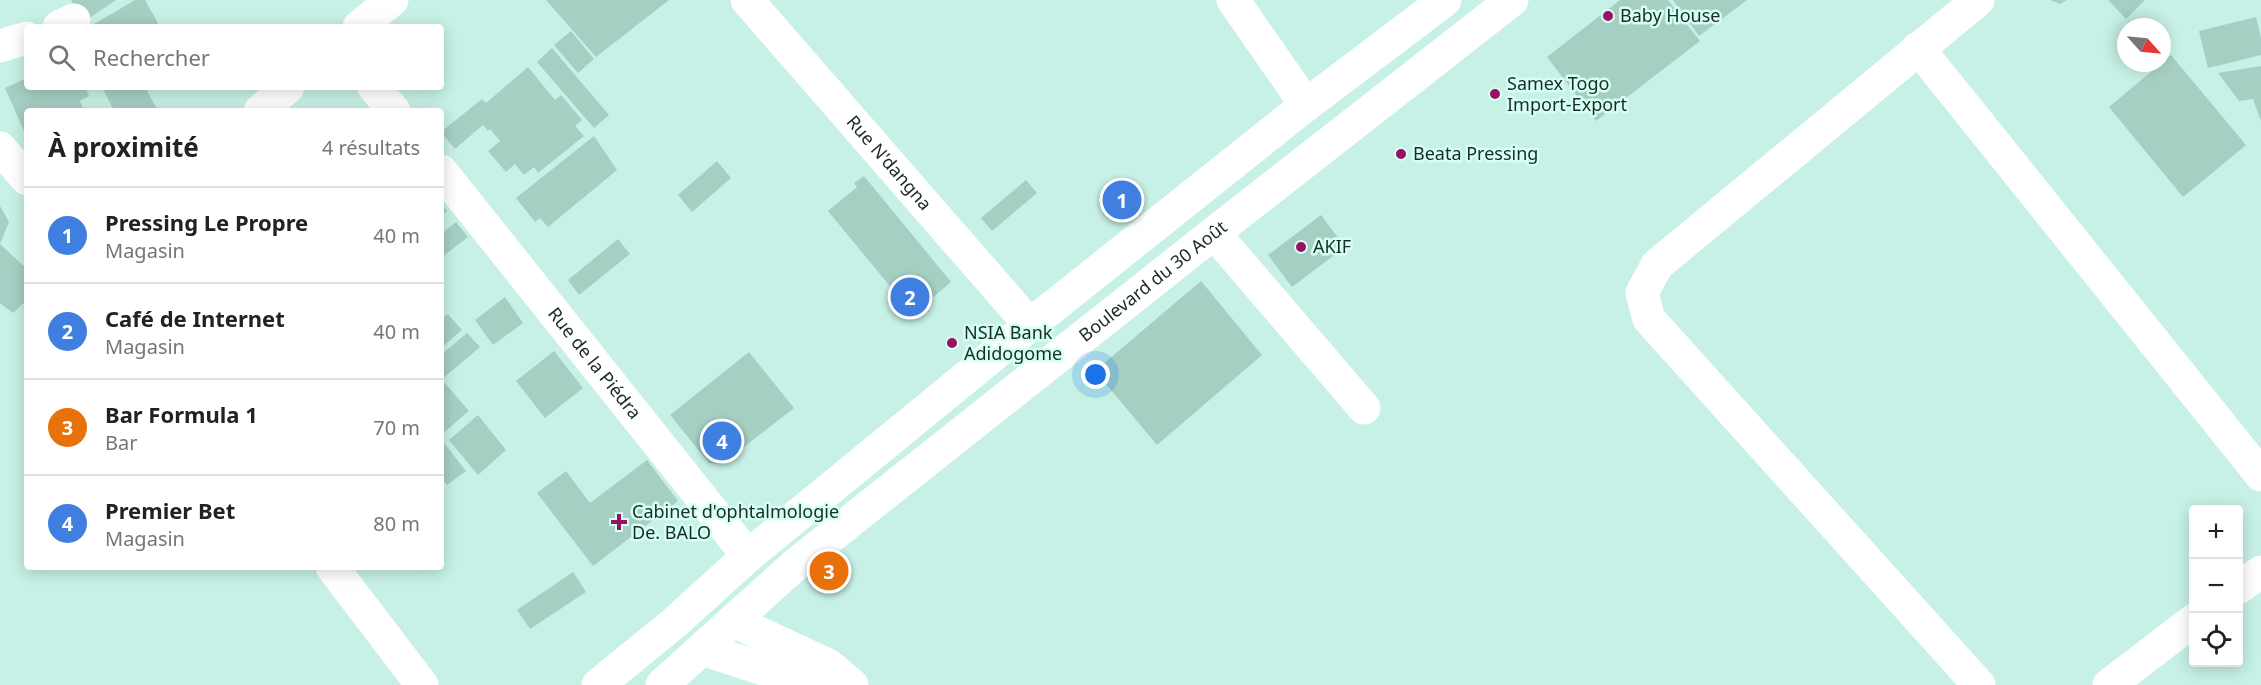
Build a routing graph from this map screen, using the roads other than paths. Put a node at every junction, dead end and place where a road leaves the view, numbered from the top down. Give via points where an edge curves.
1 (392, 0) edge
2 (747, 0) edge
3 (1233, 0) edge
4 (1444, 0) edge
5 (1512, 0) edge
6 (1978, 0) edge
7 (363, 24) edge
8 (24, 39) edge
9 (0, 46) edge
10 (1918, 48) junction
11 (284, 90) edge
12 (376, 90) edge
13 (1306, 105) junction
14 (264, 108) edge
15 (392, 108) edge
16 (0, 148) edge
17 (444, 175) edge
18 (24, 176) edge
19 (1214, 233) junction
20 (1030, 326) junction
21 (1364, 408) dead end
22 (2261, 475) edge
23 (748, 556) junction
24 (334, 570) edge
25 (2261, 572) edge
26 (2243, 585) edge
27 (707, 593) junction
28 (733, 621) junction
29 (2189, 623) edge
30 (673, 624) junction
31 (702, 649) junction
32 (793, 682) edge
33 (422, 685) edge
34 (598, 685) edge
35 (662, 685) edge
36 (852, 685) edge
37 (1979, 685) edge
38 (2109, 685) edge

1 - 7 main road
2 - 20 main road, Rue N'dangna
3 - 13 main road
4 - 13 main road
5 - 19 main road, Boulevard du 30 Août
6 - 10 main road
8 - 9 main road
10 - 22 main road
10 - 37 main road via 1657,265 1642,293 1649,318
11 - 14 main road
12 - 15 main road
13 - 20 main road
16 - 18 main road
17 - 23 main road, Rue de la Piédra
19 - 21 main road
19 - 28 main road, Boulevard du 30 Août via 795,565
20 - 23 main road
23 - 27 main road
24 - 33 main road
25 - 26 main road
27 - 28 main road
27 - 30 main road
28 - 31 main road, Boulevard du 30 Août
28 - 36 main road via 828,665
29 - 38 main road
30 - 31 main road
30 - 34 main road
31 - 32 main road
31 - 35 main road, Boulevard du 30 Août

